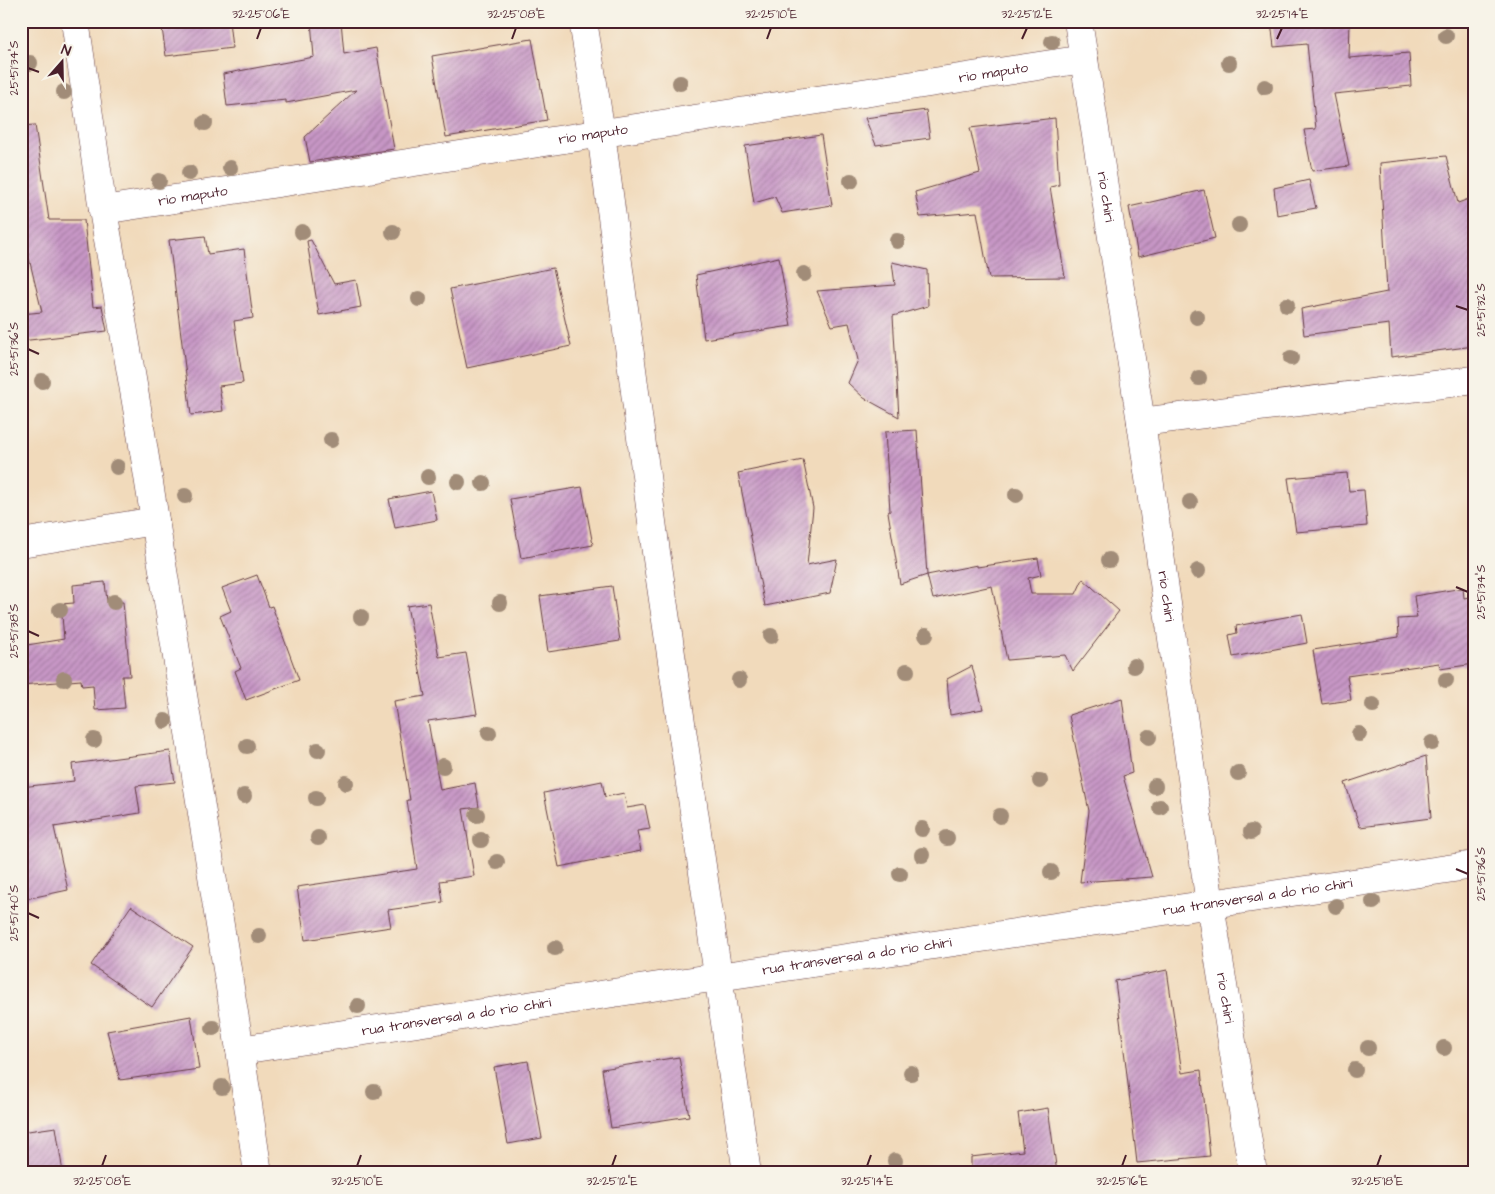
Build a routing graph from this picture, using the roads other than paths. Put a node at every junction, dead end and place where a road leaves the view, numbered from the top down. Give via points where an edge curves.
1 (74, 21) edge
2 (583, 21) edge
3 (1078, 21) edge
4 (1084, 59) junction
5 (601, 133) junction
6 (103, 210) junction
7 (1474, 380) edge
8 (1141, 422) junction
9 (155, 521) junction
10 (21, 543) edge
11 (1474, 865) edge
12 (1210, 904) junction
13 (718, 977) junction
14 (240, 1050) junction
15 (258, 1173) edge
16 (747, 1173) edge
17 (1253, 1173) edge

1 - 6 street
2 - 5 street
3 - 4 street, rio chiri
4 - 5 street, rio maputo
4 - 8 street, rio chiri
5 - 6 street, rio maputo
5 - 13 street via 656,552
6 - 9 street
7 - 8 street
8 - 12 street, rio chiri
9 - 10 street
9 - 14 street
11 - 12 street, rua transversal a do rio chiri
12 - 13 street, rua transversal a do rio chiri
12 - 17 street, rio chiri
13 - 14 street, rua transversal a do rio chiri
13 - 16 street
14 - 15 street

